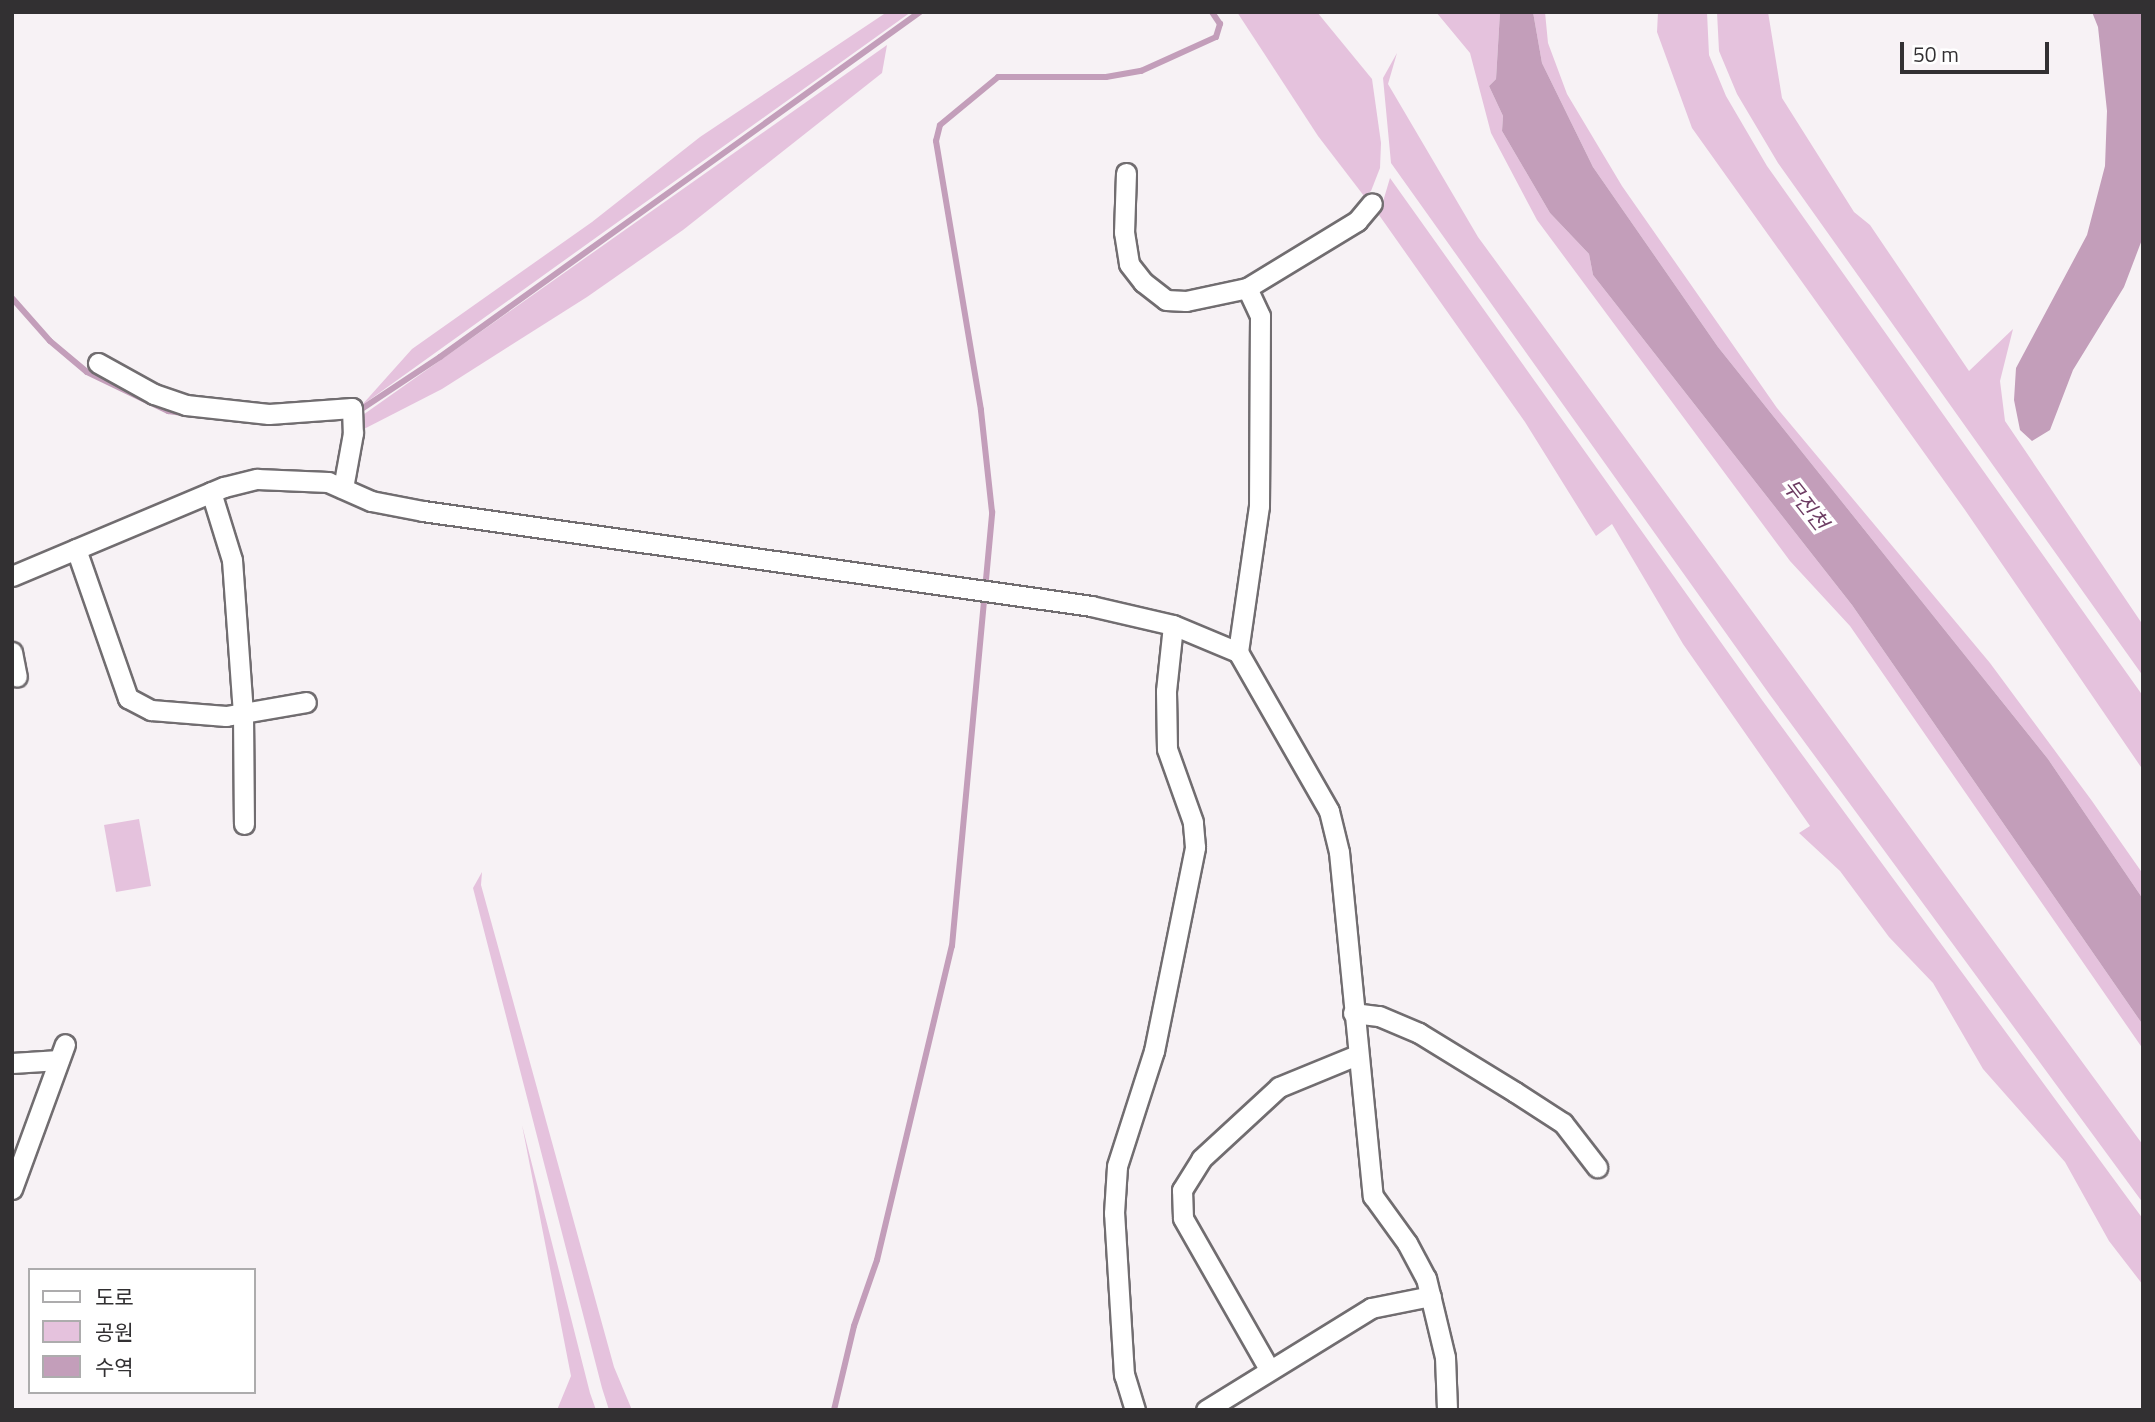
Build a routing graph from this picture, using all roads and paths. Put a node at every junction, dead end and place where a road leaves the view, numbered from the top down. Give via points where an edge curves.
1 (1126, 173) dead end
2 (1372, 203) dead end
3 (1247, 288) junction
4 (98, 363) dead end
5 (343, 488) junction
6 (211, 492) junction
7 (76, 549) junction
8 (12, 576) edge
9 (1173, 625) junction
10 (12, 652) edge
11 (1238, 652) junction
12 (17, 677) dead end
13 (306, 702) dead end
14 (243, 714) junction
15 (244, 824) dead end
16 (1353, 1013) junction
17 (1357, 1055) junction
18 (12, 1063) edge
19 (1597, 1167) dead end
20 (12, 1189) edge
21 (1431, 1296) junction
22 (1269, 1369) junction
23 (1135, 1410) edge
24 (1206, 1410) edge
25 (1447, 1410) edge

1 - 3 street via 1124,232 1129,264 1143,282 1166,300 1186,301
2 - 3 street via 1357,221
3 - 11 street via 1259,316 1261,463
4 - 5 street via 154,394 186,405 270,414 352,408
5 - 6 street via 328,482 257,479
5 - 9 street via 371,501 423,511 985,590
6 - 7 street
6 - 14 street via 232,560
7 - 8 street
7 - 14 street via 128,698 151,710
9 - 11 street
9 - 23 street via 1166,691 1167,749 1193,822 1195,847 1188,900 1154,1051 1117,1166 1114,1213 1124,1375
10 - 12 street
11 - 16 street via 1329,811 1339,852
13 - 14 street
14 - 15 street
16 - 17 street
16 - 19 street via 1380,1016 1419,1033 1515,1093 1563,1124
17 - 21 street via 1373,1196 1407,1243
17 - 22 street via 1279,1087 1201,1159 1182,1190 1183,1218
18 - 20 street via 62,1052
21 - 22 street via 1371,1308
21 - 25 street via 1445,1357
22 - 24 street

